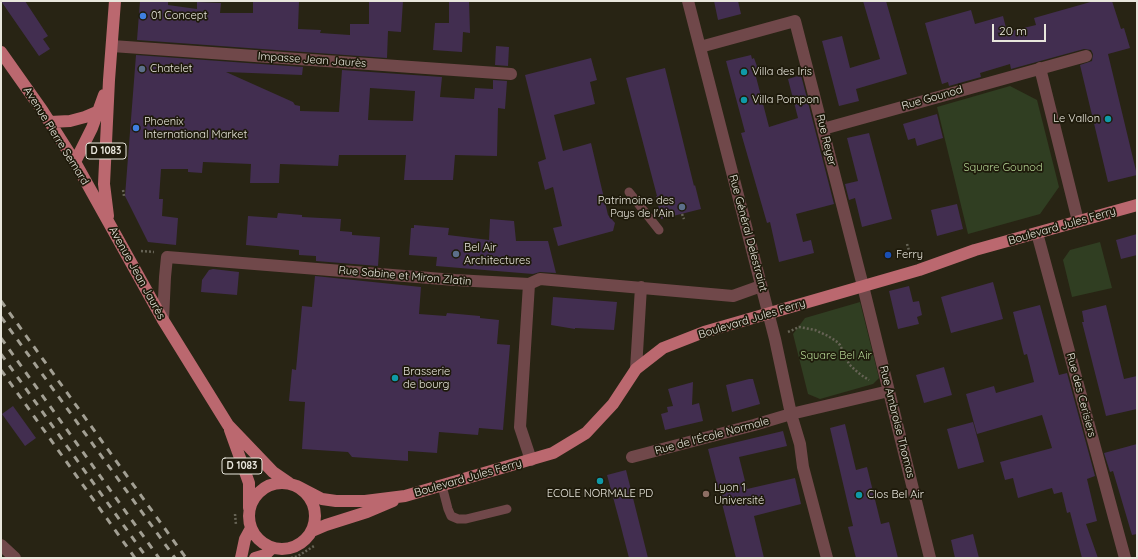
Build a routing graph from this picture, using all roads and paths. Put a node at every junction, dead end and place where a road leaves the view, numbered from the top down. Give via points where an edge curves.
1 (115, 1) edge
2 (688, 1) edge
3 (112, 46) junction
4 (700, 47) junction
5 (1, 52) edge
6 (1086, 56) dead end
7 (1040, 68) junction
8 (511, 74) dead end
9 (109, 80) junction
10 (99, 110) junction
11 (50, 122) junction
12 (823, 128) junction
13 (75, 162) junction
14 (123, 190) dead end
15 (629, 192) dead end
16 (124, 196) dead end
17 (1137, 205) edge
18 (682, 214) dead end
19 (684, 219) dead end
20 (108, 221) junction
21 (1078, 221) junction
22 (659, 230) dead end
23 (1037, 233) junction
24 (907, 244) dead end
25 (138, 251) dead end
26 (175, 257) junction
27 (912, 260) dead end
28 (529, 284) junction
29 (761, 286) junction
30 (863, 286) junction
31 (641, 287) junction
32 (768, 313) junction
33 (163, 320) junction
34 (799, 327) dead end
35 (636, 369) junction
36 (889, 391) junction
37 (791, 414) junction
38 (228, 425) junction
39 (632, 457) dead end
40 (531, 460) junction
41 (293, 484) junction
42 (442, 486) junction
43 (405, 496) junction
44 (250, 509) junction
45 (508, 509) dead end
46 (251, 528) junction
47 (312, 531) junction
48 (1, 545) edge
49 (272, 548) junction
50 (15, 558) edge
51 (241, 558) edge
52 (255, 558) edge
53 (827, 558) edge
54 (930, 558) edge
55 (1125, 558) edge

1 - 3 main road, Avenue Jean Jaurès / D 1083
2 - 4 street, Rue Général Delestraint
3 - 8 street, Impasse Jean Jaurès
3 - 9 main road, Avenue Jean Jaurès / D 1083
4 - 12 street, Rue Reyer via 795,21
4 - 29 street, Rue Général Delestraint
5 - 11 main road, Avenue Pierre Semard
6 - 7 street, Rue Gounod
7 - 12 street, Rue Gounod
7 - 21 street
9 - 10 main road, Avenue Jean Jaurès / D 1083
9 - 20 main road, Avenue Jean Jaurès / D 1083 via 104,184
10 - 11 main road via 70,121
10 - 13 main road, Avenue Jean Jaurès / D 1083
11 - 13 main road, Avenue Pierre Semard
12 - 30 street, Rue Reyer
13 - 20 main road, Avenue Pierre Semard / D 1083
14 - 16 path
15 - 22 lane
17 - 21 main road, Boulevard Jules Ferry
18 - 19 path
20 - 33 main road, Avenue Jean Jaurès / D 1083
21 - 23 main road, Boulevard Jules Ferry
23 - 30 main road, Boulevard Jules Ferry
23 - 55 street, Rue des Cerisiers
24 - 27 path
25 - 26 path via 167,253
26 - 28 street, Rue Sabine et Miron Zlatin
26 - 33 street via 167,257
28 - 31 street, Rue Sabine et Miron Zlatin via 540,279
28 - 40 street via 520,427
29 - 31 street, Rue Sabine et Miron Zlatin via 733,296
29 - 32 street, Rue Général Delestraint
30 - 32 main road, Boulevard Jules Ferry
30 - 36 street, Rue Ambroise Thomas
31 - 35 street
32 - 35 main road, Boulevard Jules Ferry via 704,332 663,348
32 - 37 street, Rue Général Delestraint
33 - 38 main road, Avenue Jean Jaurès / D 1083
34 - 36 path via 821,332 836,341 854,369
35 - 40 main road, Boulevard Jules Ferry via 613,404 586,433 553,453
36 - 37 street
36 - 54 street, Rue Ambroise Thomas
37 - 39 street, Rue de l'École Normale
37 - 53 street, Rue Général Delestraint
38 - 41 main road, Avenue Jean Jaurès via 273,472
38 - 44 main road, Avenue Jean Jaurès / D 1083 via 249,483
40 - 42 main road, Boulevard Jules Ferry
41 - 43 main road, Boulevard Jules Ferry via 322,499 336,501 365,501
41 - 44 main road via 278,482 260,491 253,499
41 - 47 main road via 304,490 314,505 316,514
42 - 43 main road, Boulevard Jules Ferry
42 - 45 lane via 451,516 458,520
43 - 47 main road, Boulevard Jules Ferry
44 - 46 main road
46 - 49 main road via 256,537
46 - 51 main road via 245,539
47 - 49 main road via 295,547
48 - 50 street
49 - 52 main road via 265,555

